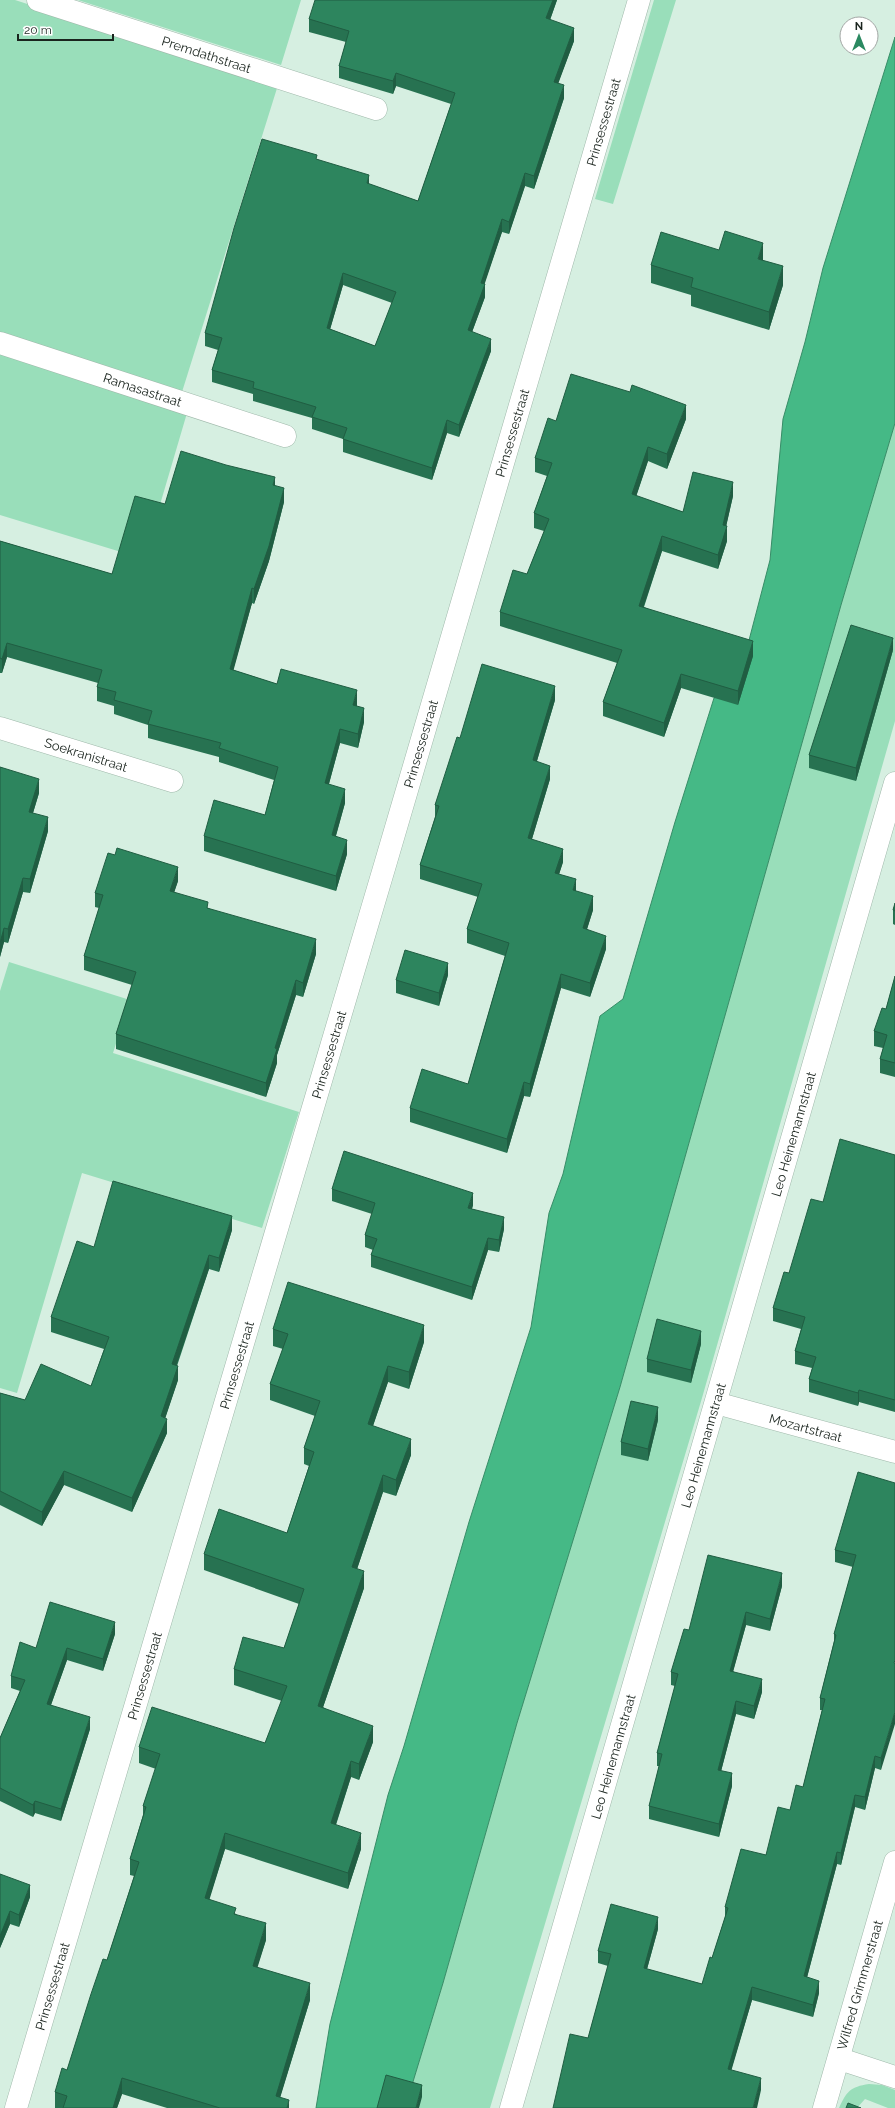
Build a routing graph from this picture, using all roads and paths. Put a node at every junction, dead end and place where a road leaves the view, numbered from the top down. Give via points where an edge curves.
1 (38, 0) edge
2 (639, 0) edge
3 (376, 109) dead end
4 (0, 343) edge
5 (285, 436) dead end
6 (0, 728) edge
7 (172, 780) dead end
8 (895, 783) edge
9 (716, 1403) junction
10 (895, 1452) edge
11 (895, 1862) edge
12 (840, 2059) junction
13 (895, 2077) edge
14 (16, 2108) edge
15 (511, 2108) edge
16 (824, 2108) edge

1 - 3 street, Premdathstraat
2 - 14 street, Prinsessestraat
4 - 5 street, Ramasastraat
6 - 7 street, Soekranistraat
8 - 9 street, Leo Heinemannstraat
9 - 10 street, Mozartstraat
9 - 15 street, Leo Heinemannstraat
11 - 12 street, Wilfred Grimmerstraat
12 - 13 street
12 - 16 street, Wilfred Grimmerstraat

